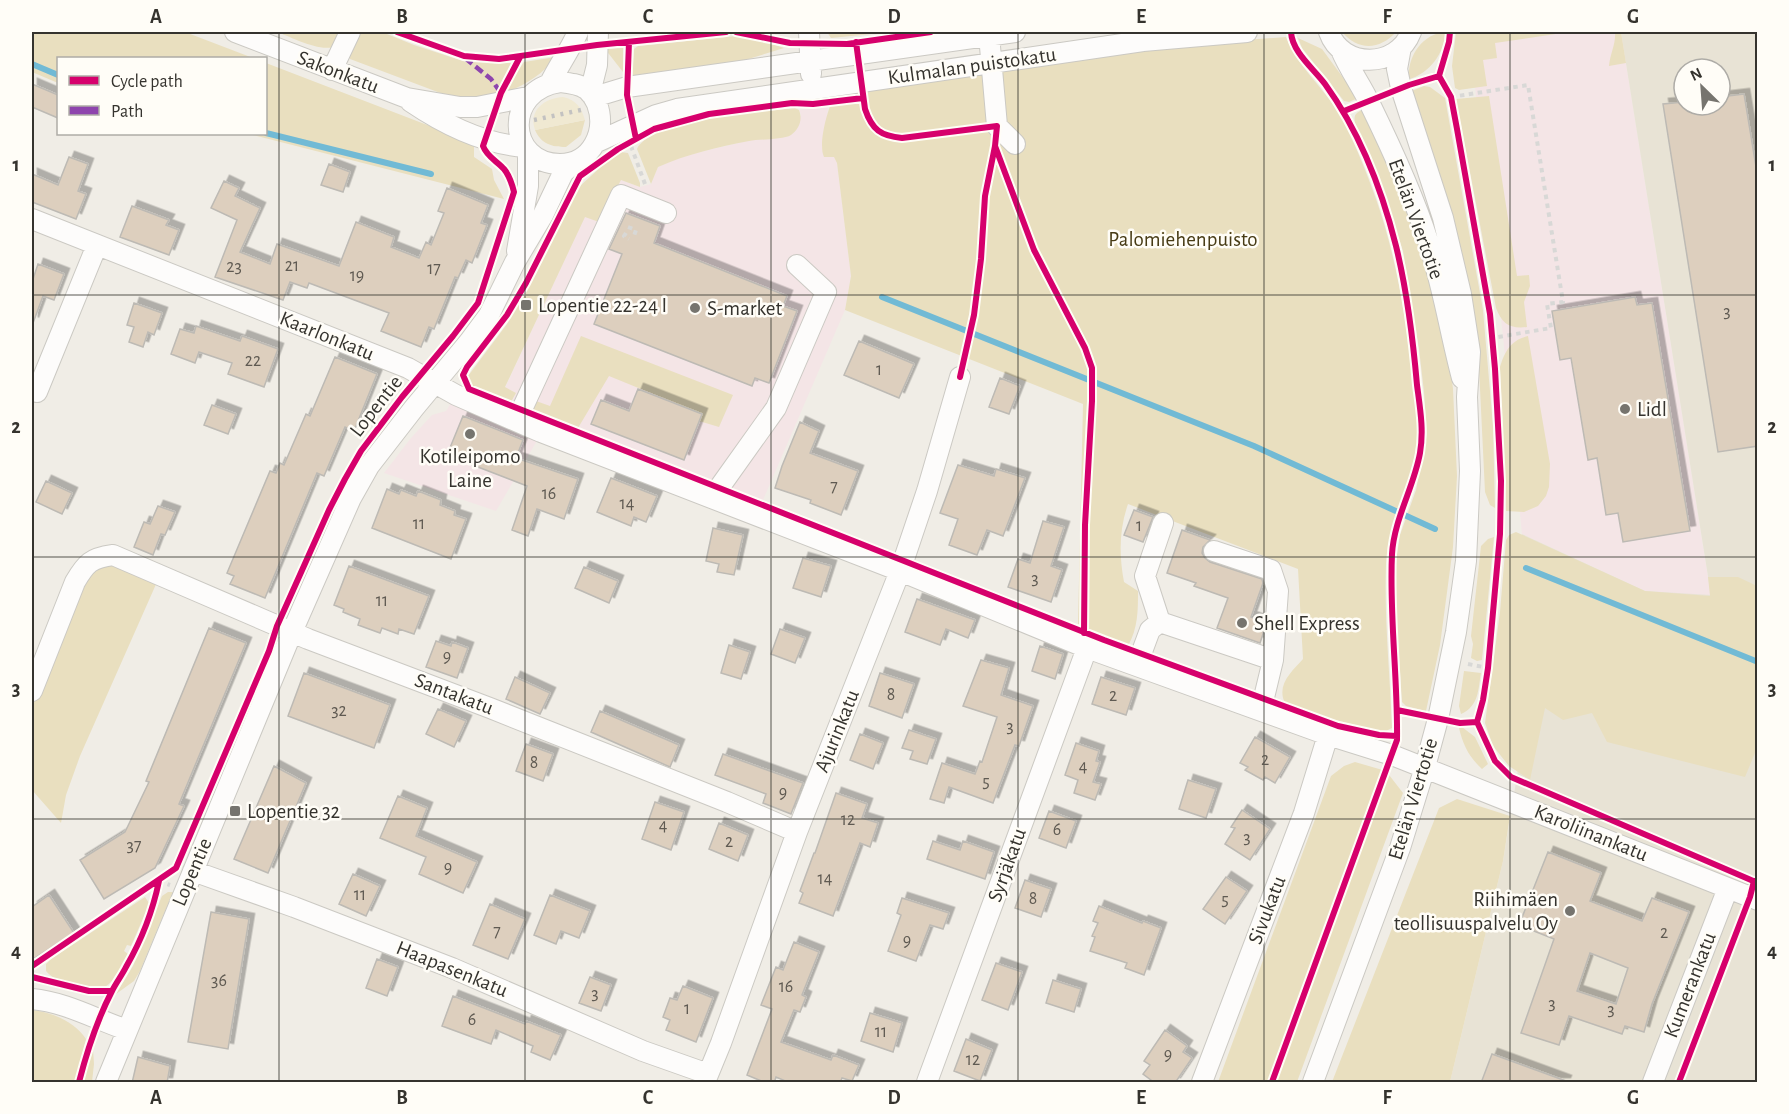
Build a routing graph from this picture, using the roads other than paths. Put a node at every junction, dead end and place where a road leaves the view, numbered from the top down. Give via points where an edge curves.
1 (235, 32) edge
2 (350, 32) edge
3 (578, 32) edge
4 (598, 32) edge
5 (809, 32) edge
6 (1015, 32) edge
7 (1247, 32) edge
8 (989, 35) junction
9 (1409, 35) edge
10 (1329, 37) edge
11 (810, 61) junction
12 (992, 63) junction
13 (332, 70) junction
14 (550, 83) junction
15 (812, 89) junction
16 (592, 95) junction
17 (528, 97) junction
18 (407, 99) junction
19 (597, 142) junction
20 (1015, 144) dead end
21 (527, 150) junction
22 (576, 161) junction
23 (666, 213) dead end
24 (32, 219) edge
25 (97, 245) junction
26 (515, 262) junction
27 (797, 265) dead end
28 (960, 377) dead end
29 (434, 384) junction
30 (37, 392) dead end
31 (1467, 397) junction
32 (517, 420) junction
33 (716, 499) junction
34 (1163, 523) dead end
35 (1214, 551) dead end
36 (900, 571) junction
37 (1160, 622) junction
38 (292, 632) junction
39 (1087, 648) junction
40 (1273, 660) junction
41 (1137, 665) junction
42 (32, 691) edge
43 (1261, 710) junction
44 (1328, 735) junction
45 (1425, 767) junction
46 (797, 832) junction
47 (193, 871) junction
48 (1728, 888) junction
49 (1758, 900) edge
50 (32, 999) edge
51 (127, 1030) junction
52 (706, 1078) edge
53 (106, 1083) edge
54 (927, 1083) edge
55 (1202, 1083) edge
56 (1312, 1083) edge
57 (1653, 1083) edge

1 - 13 street, Sakonkatu
2 - 13 street
3 - 14 street
4 - 16 street
5 - 11 street
6 - 8 street, Kulmalan puistokatu
7 - 12 street, Kulmalan puistokatu via 1153,40
8 - 11 street, Kulmalan puistokatu
8 - 12 street
9 - 10 street via 1391,55 1367,60 1355,58
9 - 31 street, Etelän Viertotie via 1398,69 1401,88 1443,218 1461,294 1470,352
10 - 31 street, Etelän Viertotie via 1369,101 1411,196 1443,292
11 - 15 street
11 - 16 street, Kulmalan puistokatu
12 - 15 street, Kulmalan puistokatu
12 - 20 street via 997,126
13 - 18 street, Sakonkatu
14 - 16 street via 578,85
14 - 17 street
15 - 19 street, Kulmalan puistokatu via 677,109
16 - 19 street via 601,123
17 - 18 street, Sakonkatu via 477,107
17 - 21 street via 519,121
18 - 21 street, Sakonkatu via 436,119 478,137
19 - 22 street
21 - 22 street via 553,164
21 - 26 street, Lopentie via 528,186
22 - 26 street, Lopentie via 563,172
23 - 32 street via 621,195
24 - 25 street, Kaarlonkatu
25 - 29 street, Kaarlonkatu via 408,368
25 - 30 street
26 - 29 street, Lopentie via 489,315
27 - 33 street via 826,292 776,408 719,488
28 - 36 street, Ajurinkatu
29 - 32 street, Kaarlonkatu
29 - 38 street, Lopentie via 369,466
31 - 45 street, Etelän Viertotie via 1470,471 1466,561 1456,632
32 - 33 street, Kaarlonkatu
33 - 36 street, Kaarlonkatu
34 - 37 street via 1145,576
35 - 40 street via 1271,570 1278,591
36 - 39 street, Kaarlonkatu
36 - 46 street, Ajurinkatu
37 - 40 street
37 - 41 street via 1150,630
38 - 42 street, Santakatu via 112,555 97,557 84,566 75,582
38 - 46 street, Santakatu
38 - 47 street, Lopentie
39 - 41 street, Kaarlonkatu
39 - 54 street, Syrjäkatu
40 - 43 street
41 - 43 street, Kaarlonkatu
43 - 44 street, Kaarlonkatu
44 - 45 street, Kaarlonkatu
44 - 55 street, Sivukatu via 1304,813
45 - 48 street, Karoliinankatu
45 - 56 street, Etelän Viertotie via 1400,848
46 - 52 street, Ajurinkatu
47 - 51 street, Lopentie
47 - 52 street, Haapasenkatu via 452,968
48 - 49 street, Karoliinankatu
48 - 57 street, Kumerankatu
50 - 51 street via 67,1006
51 - 53 street, Lopentie

